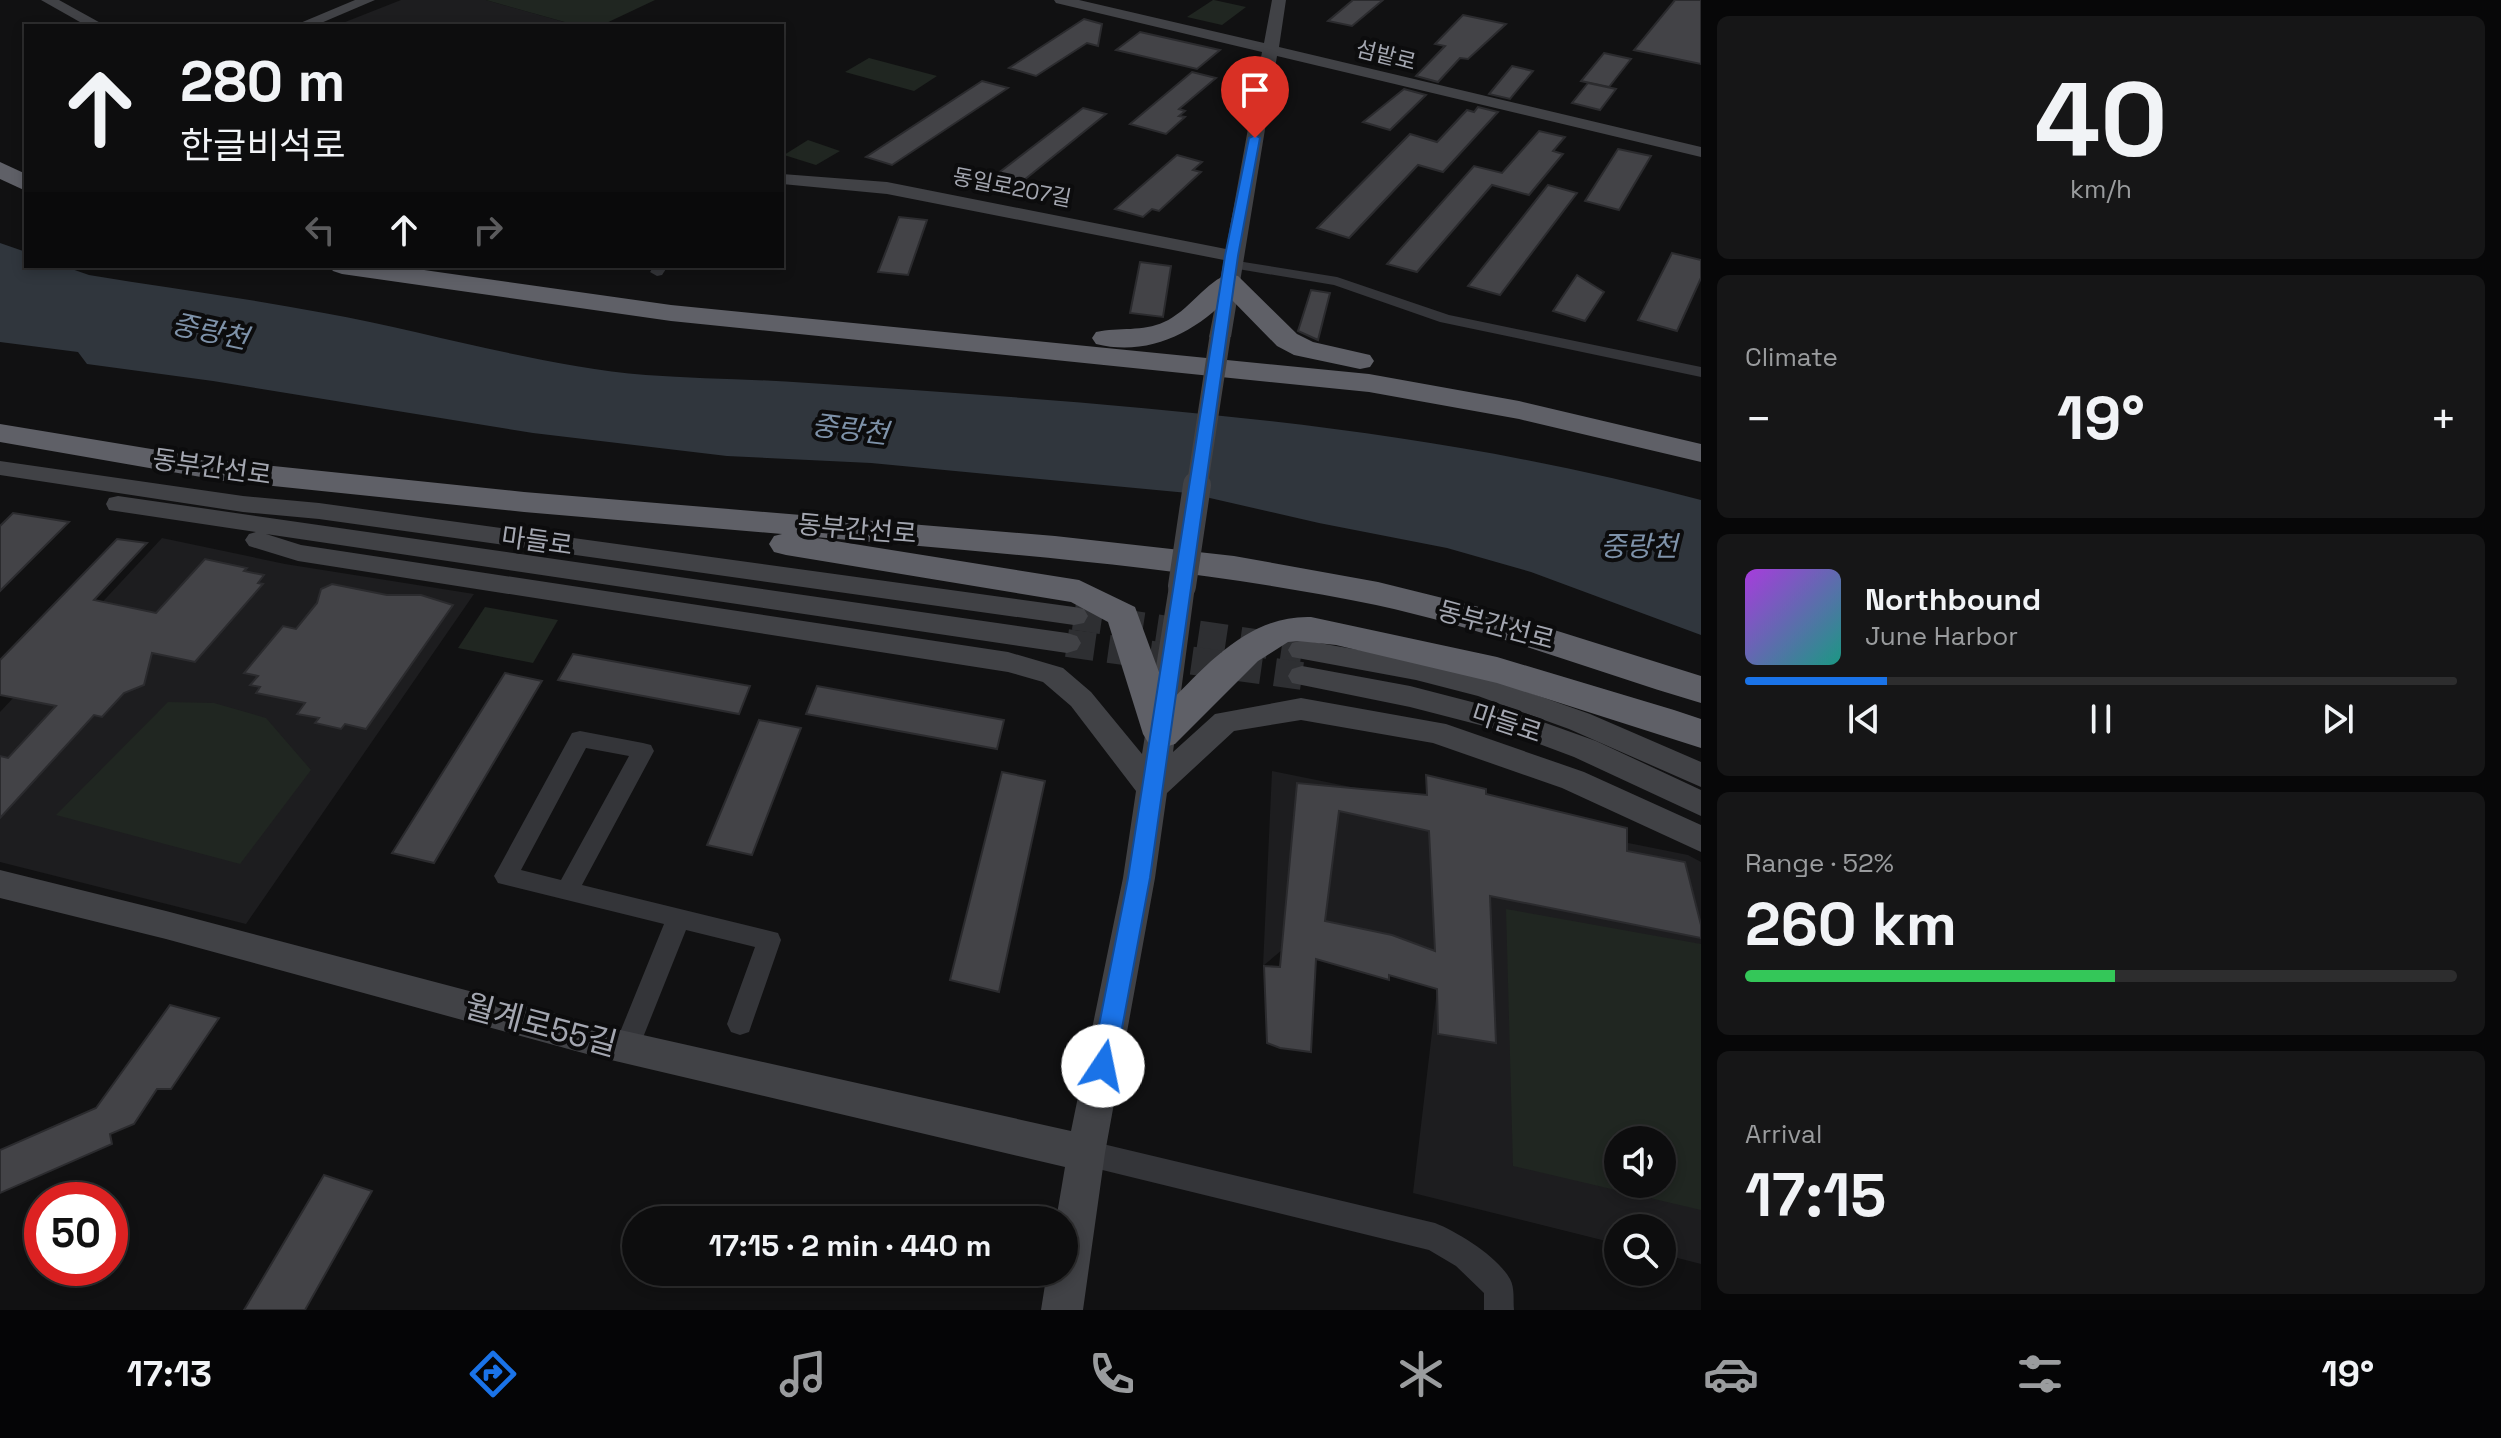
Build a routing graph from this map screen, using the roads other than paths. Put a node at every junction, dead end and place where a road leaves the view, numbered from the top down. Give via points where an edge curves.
1 (48, 0) edge
2 (368, 0) edge
3 (1061, 0) edge
4 (1279, 0) edge
5 (94, 24) edge
6 (306, 24) edge
7 (1272, 50) junction
8 (1701, 152) edge
9 (0, 169) edge
10 (784, 179) edge
11 (24, 183) edge
12 (1230, 267) junction
13 (356, 268) edge
14 (671, 313) junction
15 (1701, 372) edge
16 (0, 433) edge
17 (1701, 437) edge
18 (1701, 453) edge
19 (3, 475) edge
20 (524, 502) junction
21 (185, 516) junction
22 (791, 523) junction
23 (1074, 616) tunnel mouth
24 (1067, 643) tunnel mouth
25 (1701, 690) edge
26 (1701, 709) edge
27 (1162, 734) junction
28 (1701, 734) edge
29 (1701, 775) edge
30 (1152, 788) junction
31 (1701, 804) edge
32 (1701, 839) edge
33 (0, 884) edge
34 (567, 891) junction
35 (679, 917) junction
36 (740, 1024) dead end
37 (627, 1047) junction
38 (1086, 1153) junction
39 (1062, 1310) edge
40 (1499, 1310) edge

1 - 5 main road
2 - 6 main road
3 - 7 main road, 섬밭로
4 - 7 main road
7 - 8 main road, 섬밭로 via 1593,132
7 - 12 main road
9 - 11 highway
10 - 12 main road, 동일로207길 via 887,188
12 - 14 highway via 1190,322 1137,339 748,313
12 - 15 street via 1337,281 1445,319
12 - 17 highway via 1273,327 1304,349 1486,384
12 - 27 main road, bridge
13 - 14 highway
14 - 18 highway via 1369,383 1519,410
16 - 20 highway, 동부간선로 via 224,471
19 - 21 main road, 마들로
19 - 23 main road, 마들로 via 319,511
20 - 22 highway, 동부간선로
20 - 27 highway via 1079,592 1123,615
21 - 24 main road, 마들로
21 - 30 main road via 298,553 1023,666 1053,675 1081,699
22 - 25 highway, 동부간선로 via 1155,557 1334,585 1544,637
22 - 26 highway via 846,536 1124,566 1315,595 1524,647
27 - 28 highway via 1237,659 1290,629 1500,670
27 - 30 main road
29 - 31 main road, 마들로 via 1515,697 1387,664 1302,663 1487,715 1584,749
30 - 32 main road via 1225,722 1301,709 1436,732 1573,780
30 - 38 main road
33 - 37 main road, 월계로55길
34 - 34 street via 506,876 580,739 643,751
34 - 35 street
35 - 36 street via 769,940
35 - 37 street
37 - 38 main road, 월계로55길
38 - 39 main road
38 - 40 street via 1435,1237 1466,1256 1498,1286

